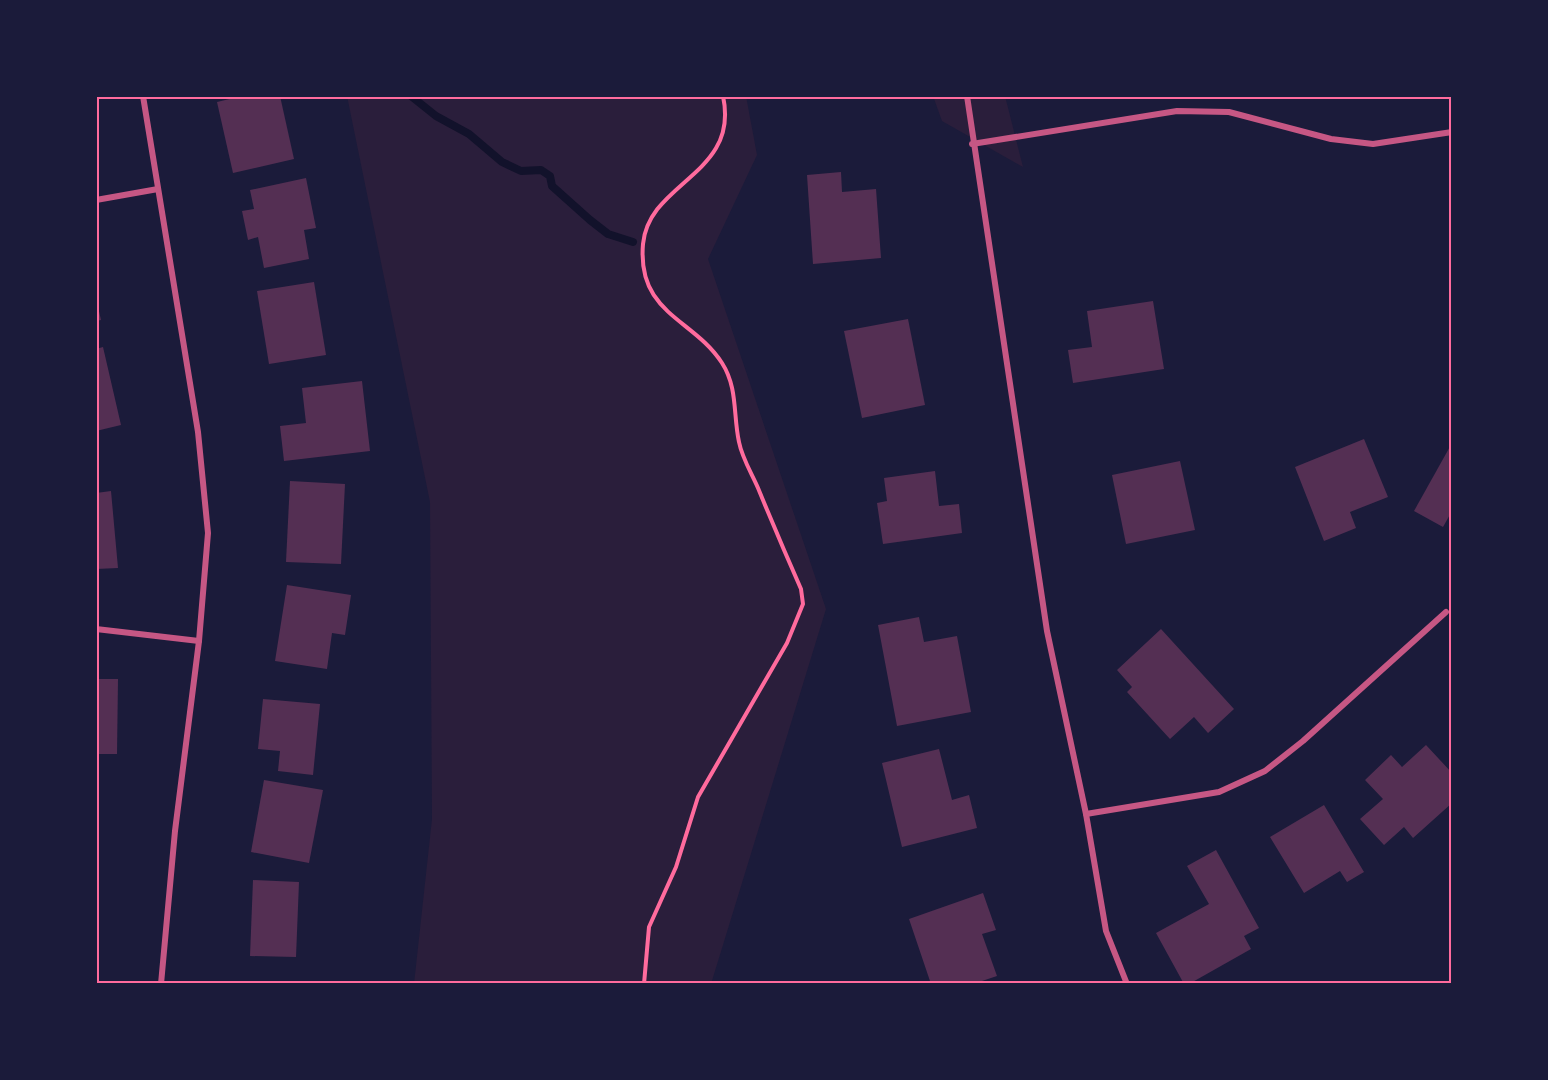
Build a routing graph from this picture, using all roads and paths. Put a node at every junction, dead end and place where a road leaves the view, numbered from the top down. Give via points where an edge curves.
1 (143, 96) edge
2 (723, 96) edge
3 (967, 96) edge
4 (1452, 132) edge
5 (972, 144) junction
6 (158, 189) junction
7 (96, 200) edge
8 (1446, 612) dead end
9 (96, 629) edge
10 (199, 641) junction
11 (1086, 814) junction
12 (161, 984) edge
13 (644, 984) edge
14 (1127, 984) edge

1 - 6 street
2 - 13 path via 720,142 714,155 664,202 649,225 643,241 645,272 653,295 669,315 713,350 724,366 734,390 739,443 801,589 803,604 787,643 698,797 676,867 650,927
3 - 5 street
4 - 5 street via 1373,144 1331,139 1229,112 1177,111
5 - 11 street via 1047,631
6 - 7 street
6 - 10 street via 198,432 208,533
8 - 11 street via 1265,771 1219,792
9 - 10 street
10 - 12 street
11 - 14 street via 1106,931

